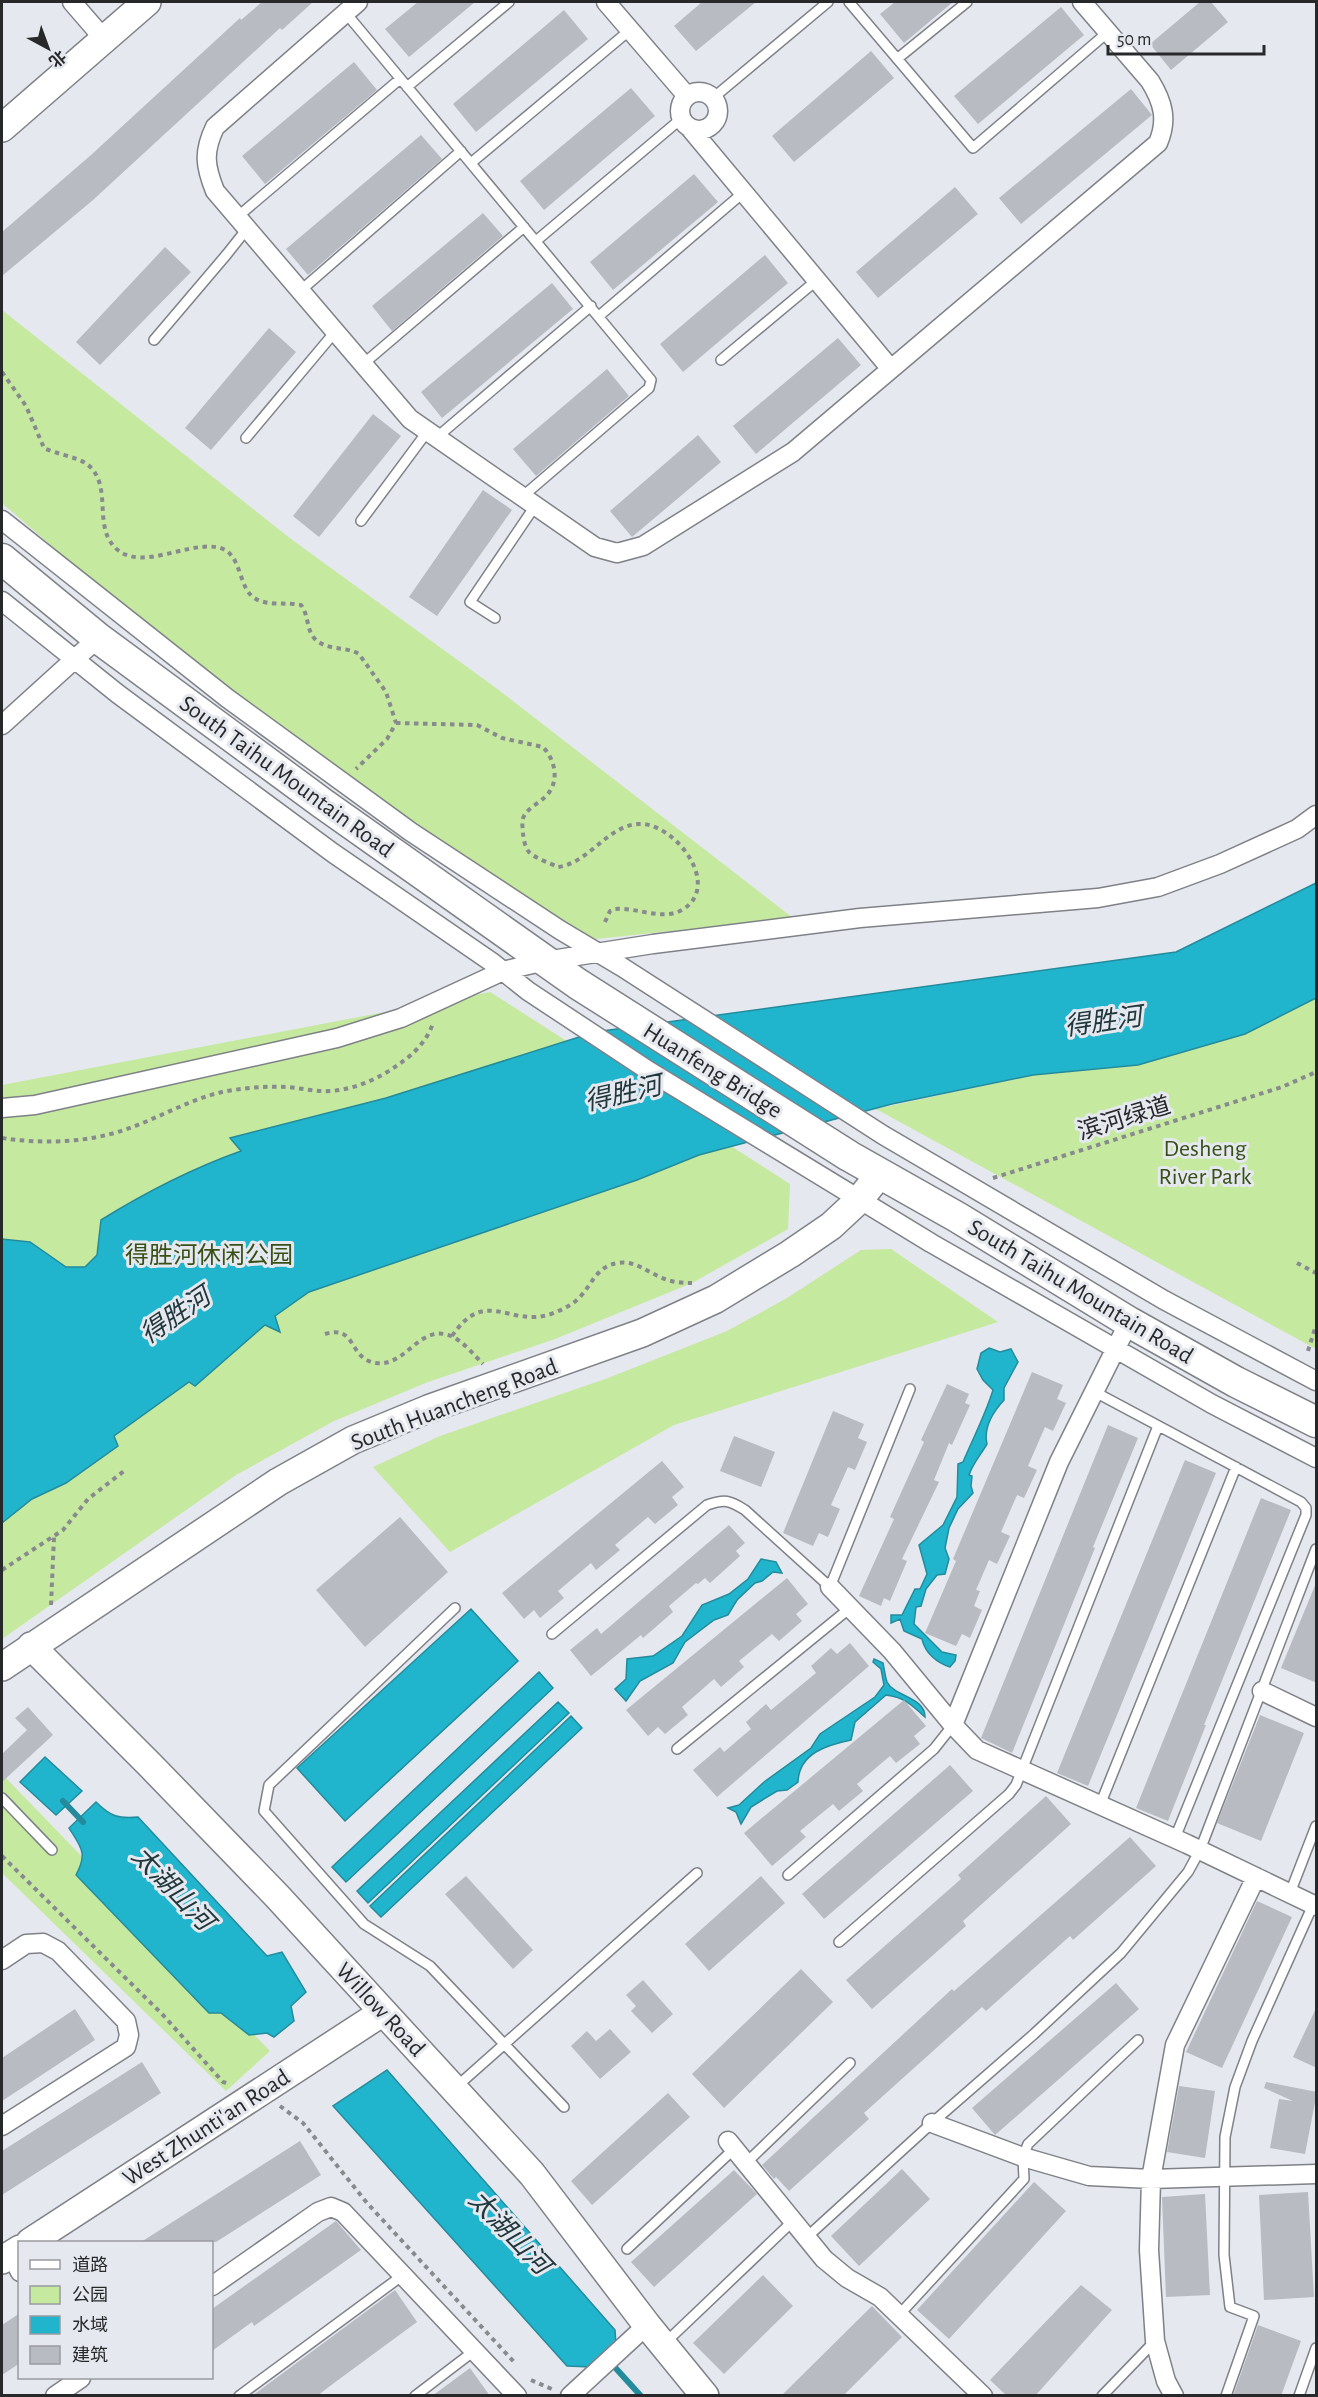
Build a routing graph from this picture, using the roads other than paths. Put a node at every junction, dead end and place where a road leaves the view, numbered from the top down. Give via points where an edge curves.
1 (72, 2) edge
2 (147, 2) edge
3 (509, 2) edge
4 (606, 2) edge
5 (828, 2) edge
6 (849, 2) edge
7 (967, 2) edge
8 (1082, 2) edge
9 (352, 7) edge
10 (630, 30) junction
11 (1108, 32) junction
12 (104, 39) junction
13 (897, 59) junction
14 (400, 79) junction
15 (407, 87) junction
16 (687, 96) junction
17 (713, 98) junction
18 (686, 122) junction
19 (2, 128) edge
20 (461, 151) junction
21 (471, 164) junction
22 (744, 192) junction
23 (241, 224) junction
24 (524, 227) junction
25 (536, 241) junction
26 (817, 280) junction
27 (299, 292) junction
28 (591, 306) junction
29 (599, 316) junction
30 (334, 333) junction
31 (154, 340) dead end
32 (721, 360) dead end
33 (362, 366) junction
34 (890, 368) junction
35 (431, 435) junction
36 (246, 438) dead end
37 (529, 502) junction
38 (2, 520) edge
39 (361, 521) dead end
40 (2, 559) edge
41 (2, 602) edge
42 (495, 618) dead end
43 (98, 638) junction
44 (2, 725) edge
45 (1317, 814) edge
46 (598, 953) junction
47 (545, 961) junction
48 (502, 971) junction
49 (578, 984) joint
50 (2, 1108) edge
51 (849, 1156) joint
52 (880, 1174) junction
53 (859, 1200) junction
54 (1130, 1322) junction
55 (1116, 1350) junction
56 (1317, 1381) edge
57 (910, 1389) dead end
58 (1095, 1392) junction
59 (1317, 1422) edge
60 (1158, 1426) junction
61 (1317, 1458) edge
62 (1236, 1467) junction
63 (1317, 1549) edge
64 (830, 1587) junction
65 (455, 1608) dead end
66 (850, 1608) junction
67 (552, 1634) dead end
68 (31, 1646) junction
69 (2, 1667) edge
70 (1262, 1691) junction
71 (1317, 1717) edge
72 (953, 1725) junction
73 (677, 1749) dead end
74 (1022, 1770) junction
75 (2, 1798) edge
76 (1100, 1805) junction
77 (1317, 1826) edge
78 (1175, 1838) junction
79 (52, 1850) dead end
80 (1200, 1850) junction
81 (698, 1873) dead end
82 (788, 1875) dead end
83 (1256, 1876) junction
84 (1290, 1893) junction
85 (1315, 1906) edge
86 (839, 1942) dead end
87 (2, 1960) edge
88 (383, 2012) junction
89 (1138, 2040) dead end
90 (504, 2045) junction
91 (850, 2063) dead end
92 (454, 2089) junction
93 (564, 2107) dead end
94 (932, 2123) junction
95 (2, 2126) edge
96 (736, 2151) junction
97 (1023, 2157) junction
98 (1317, 2174) edge
99 (1225, 2176) junction
100 (1151, 2179) junction
101 (793, 2221) junction
102 (807, 2237) junction
103 (39, 2241) edge
104 (627, 2249) dead end
105 (403, 2275) junction
106 (213, 2285) edge
107 (899, 2315) junction
108 (655, 2334) junction
109 (1155, 2341) junction
110 (1317, 2348) edge
111 (474, 2351) junction
112 (76, 2379) edge
113 (562, 2393) edge
114 (55, 2396) edge
115 (239, 2396) edge
116 (415, 2396) edge
117 (517, 2396) edge
118 (705, 2396) edge
119 (983, 2396) edge
120 (1102, 2396) edge
121 (1174, 2396) edge
122 (1226, 2396) edge
123 (1299, 2396) edge

1 - 12 street
2 - 12 main road
3 - 15 lane
4 - 10 street
5 - 17 lane
6 - 13 lane
7 - 13 lane
8 - 11 street
9 - 14 lane
9 - 23 street via 215,127 207,144 209,176 214,191
10 - 16 street
10 - 21 lane
11 - 13 lane via 973,148
11 - 34 street via 1157,92 1165,116 1158,143
12 - 19 main road
14 - 15 lane
14 - 23 lane
15 - 20 lane
16 - 17 street via 698,92
16 - 18 street via 681,106
17 - 18 street via 718,115 711,125 701,129
18 - 22 street
18 - 25 lane
20 - 21 lane
20 - 27 lane
21 - 24 lane
22 - 26 street
22 - 29 lane
23 - 27 street
23 - 31 lane
24 - 25 lane
24 - 33 lane
25 - 28 lane
26 - 32 lane
26 - 34 street
27 - 30 street
28 - 29 lane
28 - 35 lane
29 - 37 lane via 648,375 649,388
30 - 33 street
30 - 36 lane
33 - 35 street via 398,408
34 - 37 street via 793,452 643,546 617,553 595,547
35 - 37 street
35 - 39 lane
37 - 42 lane via 470,602
38 - 46 street via 227,698 342,783
40 - 43 main road, South Taihu Mountain Road
41 - 48 street via 208,761
43 - 44 street
43 - 47 main road, South Taihu Mountain Road
45 - 46 street via 1297,829 1158,887 1098,898 860,918
46 - 47 street
46 - 56 street via 883,1135 1164,1300
47 - 48 street
47 - 49 main road, South Taihu Mountain Road
48 - 50 street via 438,1003 337,1038 35,1105
48 - 53 street
49 - 51 main road, Huanfeng Bridge
51 - 52 main road, South Taihu Mountain Road
52 - 53 main road, South Huancheng Road
52 - 54 main road, South Taihu Mountain Road
53 - 55 street
53 - 68 main road, South Huancheng Road via 831,1226 716,1299 642,1333 428,1409 353,1440 278,1482
54 - 55 street
54 - 59 main road, South Taihu Mountain Road
55 - 58 street
55 - 61 street
57 - 64 lane
58 - 60 lane
58 - 72 street via 1059,1462
60 - 62 lane
60 - 74 lane
62 - 76 lane
62 - 78 lane via 1301,1502 1306,1515
63 - 70 lane
64 - 66 street
64 - 67 lane via 746,1510 722,1500 707,1505
65 - 90 lane via 269,1785 264,1810 364,1924 430,1966
66 - 72 street
66 - 73 lane
68 - 69 main road, South Huancheng Road
68 - 88 main road, Willow Road via 277,1896
70 - 71 street
70 - 80 lane
72 - 74 street via 977,1750
72 - 82 lane via 934,1749
74 - 76 street
74 - 86 lane via 1009,1794
75 - 79 lane
76 - 78 street
77 - 84 lane
78 - 80 street
80 - 83 street
80 - 94 lane via 1188,1872 1121,1953
81 - 90 lane
83 - 84 street
83 - 100 street via 1175,2045
84 - 85 street
85 - 99 lane via 1252,2041 1235,2087 1225,2137
87 - 95 street via 26,1944 43,1943 58,1952 126,2021 129,2034 126,2047
88 - 92 main road, Willow Road
88 - 103 main road, West Zhunti'an Road
89 - 97 lane via 1028,2144
90 - 92 lane
90 - 93 lane
91 - 96 lane
92 - 108 main road, Willow Road via 532,2174
94 - 97 street
94 - 102 lane
96 - 101 street
96 - 104 lane
97 - 100 street via 1089,2176
97 - 107 lane via 1024,2180
98 - 99 street
99 - 100 street
99 - 122 lane via 1224,2255 1230,2307 1254,2316
100 - 109 street via 1149,2250
101 - 102 street
101 - 108 lane
102 - 107 street via 824,2259 880,2297
105 - 106 street via 343,2212 331,2208 318,2212
105 - 111 street
105 - 115 lane
107 - 119 street
108 - 113 street
108 - 118 main road, Willow Road
109 - 120 lane
109 - 121 street
110 - 123 lane
111 - 116 lane
111 - 117 street
112 - 114 street

